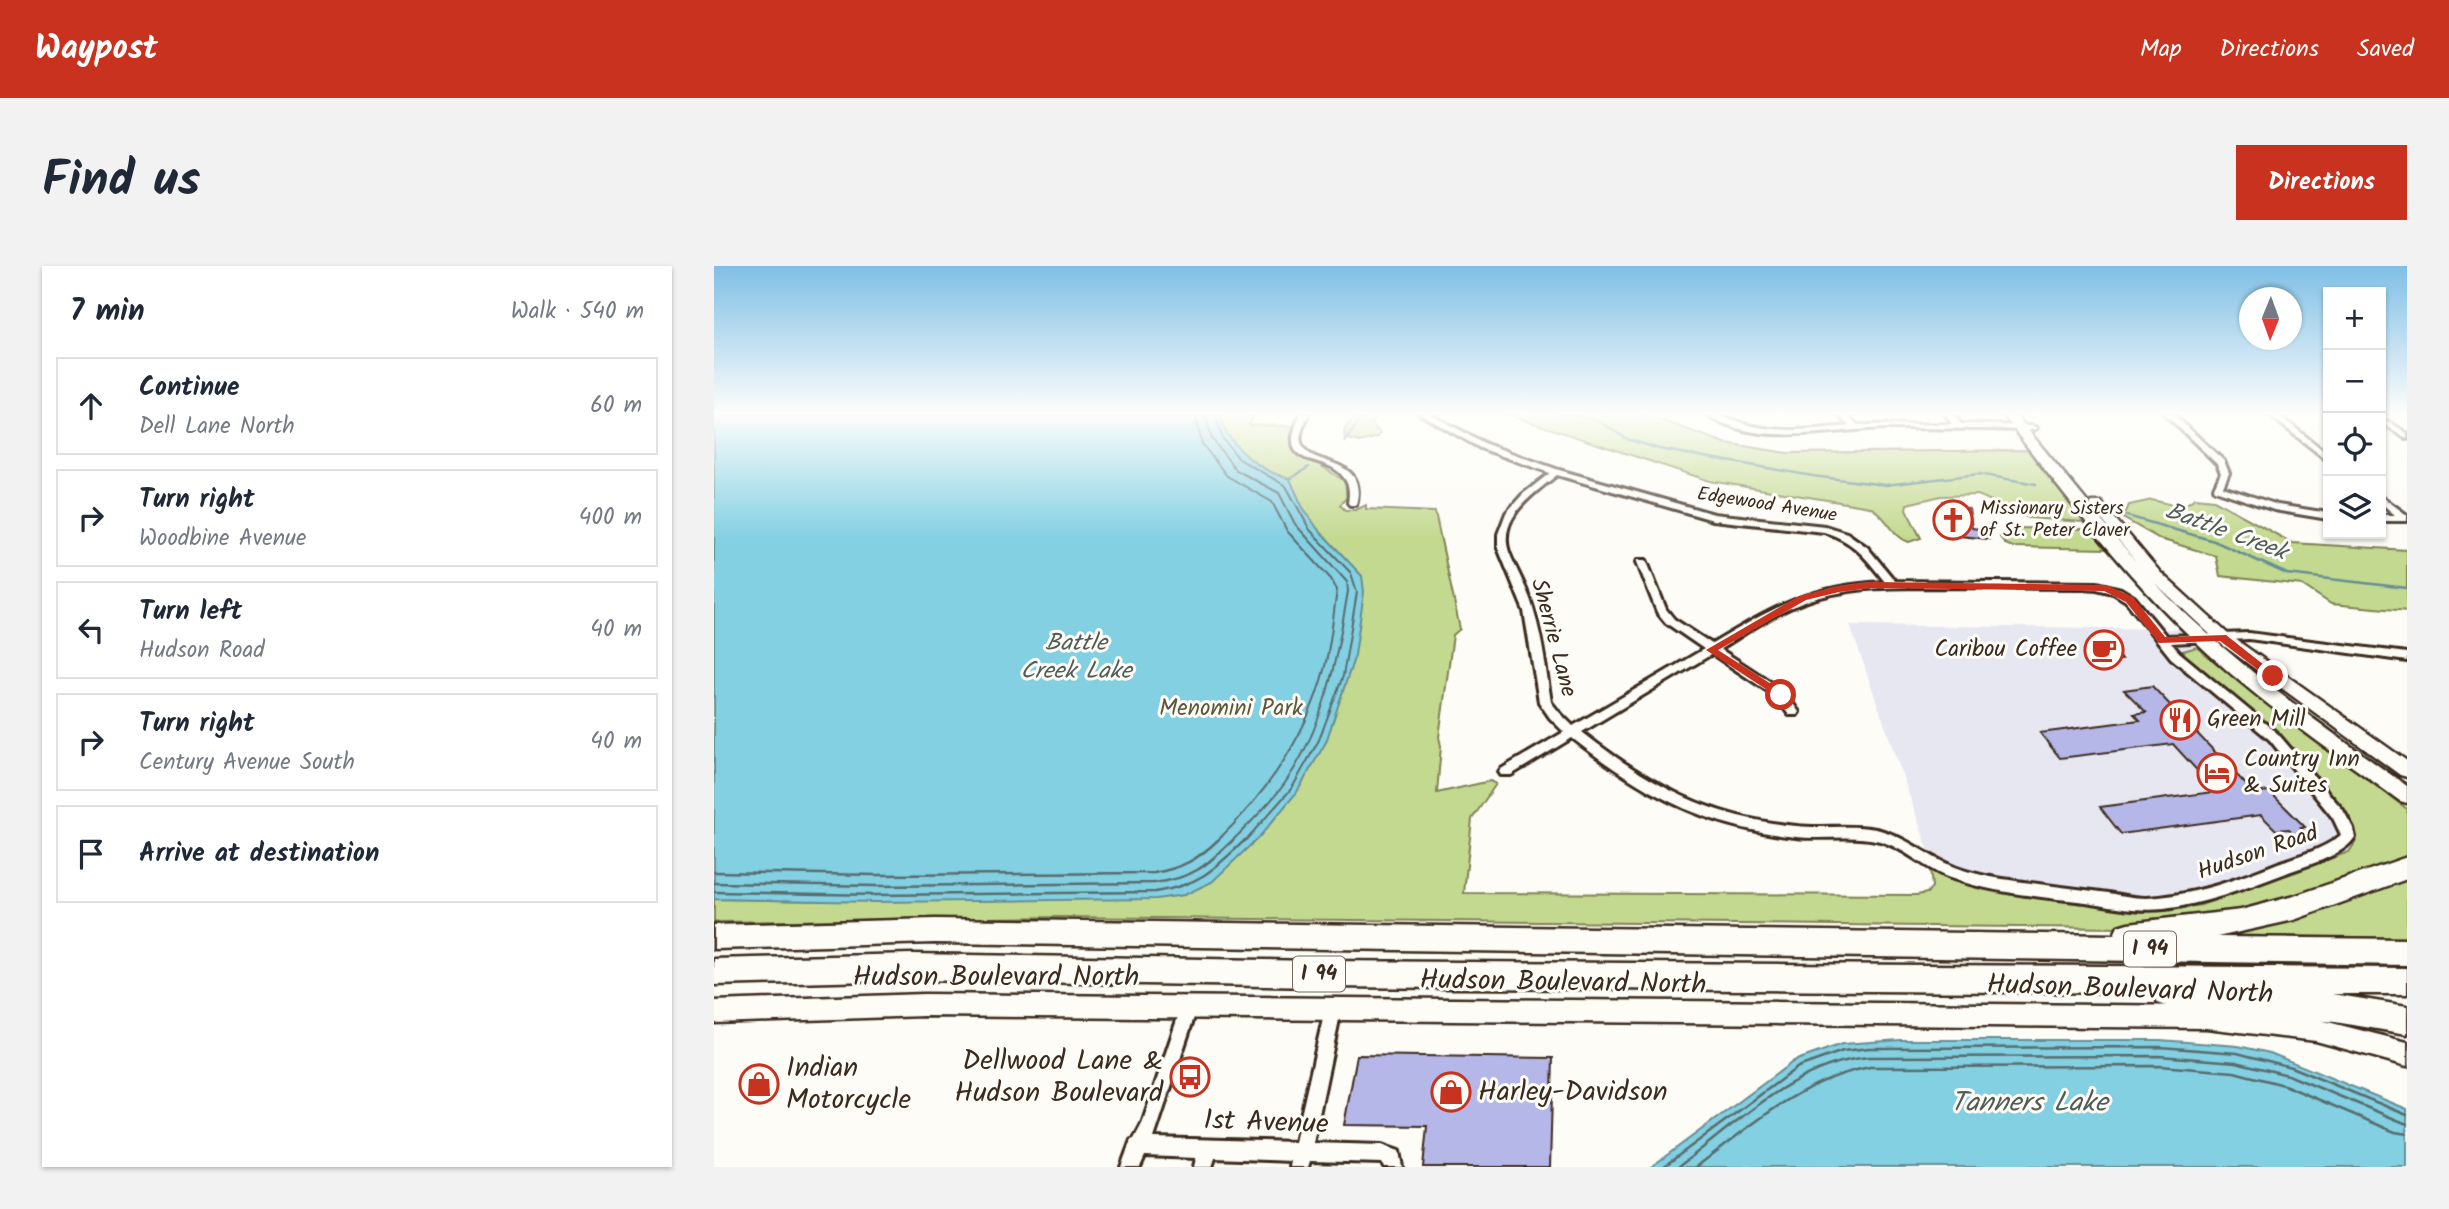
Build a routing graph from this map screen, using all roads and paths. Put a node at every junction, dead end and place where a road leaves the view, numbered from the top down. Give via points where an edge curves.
1 (1308, 455) edge
2 (1508, 455) edge
3 (2047, 455) edge
4 (2051, 455) edge
5 (2213, 455) edge
6 (1556, 472) junction
7 (1353, 503) dead end
8 (2386, 503) edge
9 (2323, 515) edge
10 (2386, 518) edge
11 (2405, 518) edge
12 (1643, 562) dead end
13 (1892, 584) junction
14 (2222, 638) junction
15 (2202, 639) junction
16 (2162, 640) junction
17 (1711, 650) junction
18 (2407, 657) edge
19 (1793, 712) dead end
20 (1574, 732) junction
21 (2407, 770) edge
22 (1506, 772) dead end
23 (2407, 796) edge
24 (1934, 863) joint
25 (2407, 868) edge
26 (714, 937) edge
27 (1894, 945) junction
28 (2407, 953) edge
29 (714, 972) edge
30 (1925, 977) junction
31 (2407, 981) edge
32 (1189, 1008) junction
33 (1333, 1010) junction
34 (714, 1012) edge
35 (2407, 1020) edge
36 (2407, 1054) edge
37 (1138, 1147) junction
38 (1206, 1158) edge
39 (1301, 1160) edge
40 (1393, 1162) edge
41 (1129, 1167) edge

1 - 7 street via 1348,477
2 - 6 street, Edgewood Avenue
3 - 15 main road via 2128,563
4 - 14 main road via 2155,575
5 - 9 street via 2225,473 2218,488 2277,508
6 - 13 street, Edgewood Avenue via 1713,517 1835,531 1864,549
6 - 20 street, Sherrie Lane via 1508,513 1502,538 1529,611 1545,702
8 - 11 street
10 - 11 street
12 - 17 street via 1661,611
13 - 16 street via 2106,588 2130,600
13 - 17 street via 1802,598
14 - 15 street
14 - 18 street via 2255,637
14 - 21 main road
15 - 16 street
15 - 23 main road via 2255,685
16 - 24 street, Hudson Road via 2282,745 2343,821 2348,833 2345,842 2165,904 1962,876
17 - 19 street via 1781,695
17 - 20 street
20 - 22 street
20 - 24 street, Sherrie Lane via 1635,779 1706,813 1780,830 1877,835
25 - 27 highway via 2294,908 2232,924 2124,935
26 - 27 highway, I 94 via 935,931
27 - 28 highway, I 94
29 - 30 highway, I 94 via 912,967
30 - 31 highway, I 94
30 - 35 highway via 2230,998
32 - 33 main road, Hudson Boulevard North
32 - 34 main road, Hudson Boulevard North via 850,1005
32 - 37 street via 1150,1127
33 - 36 main road, Hudson Boulevard North via 2206,1017 2316,1030
33 - 39 street
37 - 38 street, 1st Avenue
37 - 41 street
38 - 39 street, 1st Avenue
39 - 40 street, 1st Avenue via 1382,1154

